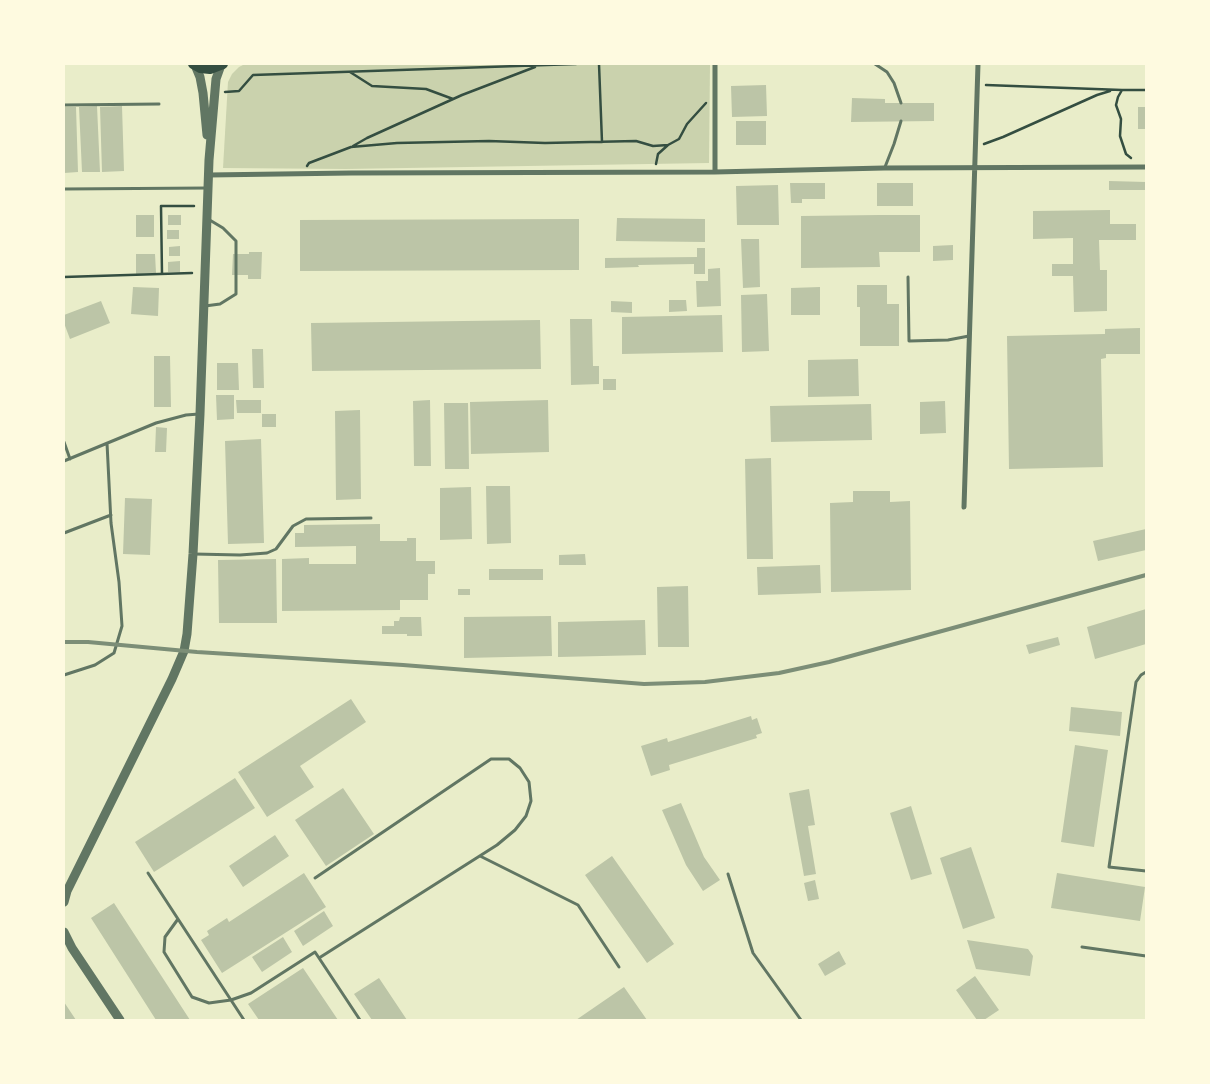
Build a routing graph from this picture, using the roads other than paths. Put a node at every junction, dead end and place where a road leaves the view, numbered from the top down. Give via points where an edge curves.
1 (194, 64) edge
2 (715, 64) edge
3 (874, 64) edge
4 (978, 64) edge
5 (222, 65) edge
6 (901, 103) dead end
7 (159, 104) dead end
8 (64, 105) edge
9 (901, 121) dead end
10 (209, 160) junction
11 (1146, 167) edge
12 (884, 168) junction
13 (974, 168) junction
14 (715, 172) junction
15 (209, 175) junction
16 (208, 188) junction
17 (64, 189) edge
18 (208, 219) junction
19 (908, 277) dead end
20 (204, 306) junction
21 (969, 336) junction
22 (200, 414) junction
23 (64, 442) edge
24 (107, 443) junction
25 (70, 459) junction
26 (64, 462) edge
27 (964, 507) dead end
28 (111, 515) junction
29 (371, 518) dead end
30 (64, 533) edge
31 (193, 554) junction
32 (1146, 672) edge
33 (64, 675) edge
34 (480, 856) junction
35 (1146, 871) edge
36 (148, 873) dead end
37 (728, 874) dead end
38 (315, 878) dead end
39 (66, 891) edge
40 (64, 902) edge
41 (178, 919) junction
42 (64, 932) edge
43 (1082, 947) dead end
44 (1146, 956) edge
45 (319, 958) junction
46 (619, 968) dead end
47 (231, 1000) junction
48 (120, 1020) edge
49 (244, 1020) edge
50 (360, 1020) edge
51 (801, 1020) edge

1 - 5 main road via 210,69
1 - 10 street via 203,92
2 - 14 street
3 - 6 lane via 887,72
4 - 13 street
5 - 10 street via 214,92
7 - 8 lane
9 - 12 lane
10 - 15 street
11 - 13 street
12 - 13 street
12 - 14 street
13 - 21 street
14 - 15 street
15 - 16 street
16 - 17 lane
16 - 18 street
18 - 20 street
18 - 20 lane via 236,241 236,294 220,304
19 - 21 lane via 909,341
20 - 22 street
21 - 27 street
22 - 24 lane via 186,414 156,423
22 - 31 street
23 - 25 lane
24 - 25 lane
24 - 28 lane
25 - 26 lane
28 - 30 lane
28 - 33 lane via 122,626 114,652 95,664
29 - 31 lane via 306,519 293,526 276,549 267,553
31 - 39 street via 184,651
32 - 35 lane via 1136,682 1109,867
34 - 38 lane via 515,830 526,816 531,800 529,782 520,768 508,759 491,759
34 - 45 lane
34 - 46 lane via 578,906
36 - 41 lane
37 - 51 lane via 754,953
39 - 40 street
41 - 47 lane
41 - 47 lane via 165,936 164,952 192,997 209,1003
42 - 48 street
43 - 44 lane
45 - 47 lane via 315,952 251,993
45 - 50 lane
47 - 49 lane

